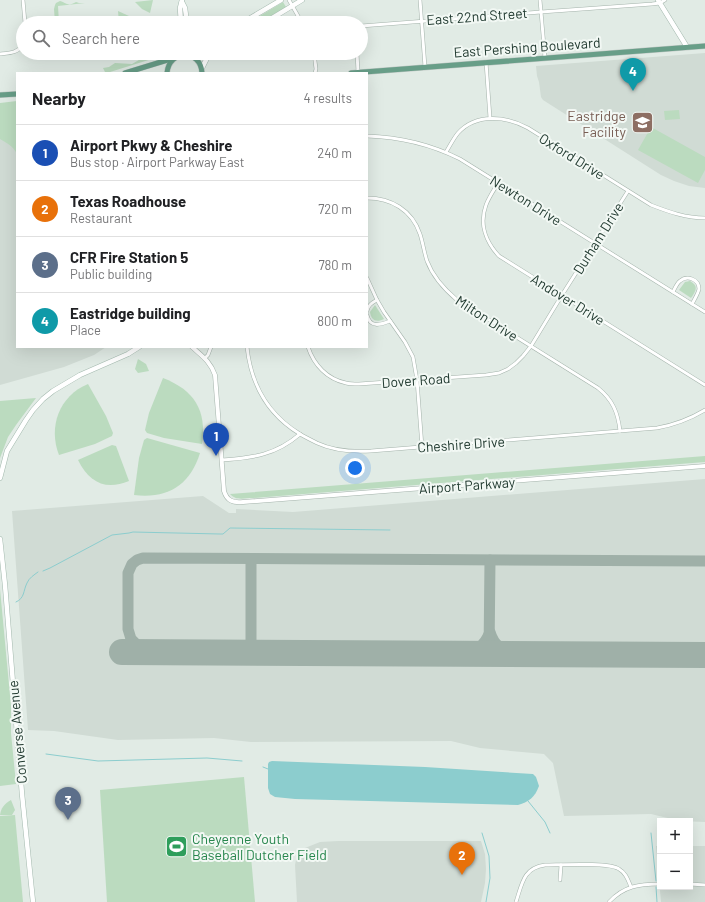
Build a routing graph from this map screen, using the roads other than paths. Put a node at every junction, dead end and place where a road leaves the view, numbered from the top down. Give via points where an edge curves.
1 (23, 0) edge
2 (282, 0) edge
3 (289, 0) edge
4 (302, 0) edge
5 (420, 0) edge
6 (540, 0) edge
7 (182, 1) edge
8 (661, 1) edge
9 (292, 6) junction
10 (541, 12) junction
11 (24, 16) edge
12 (181, 16) edge
13 (187, 16) edge
14 (254, 16) edge
15 (276, 16) edge
16 (298, 16) edge
17 (422, 21) junction
18 (368, 25) edge
19 (705, 46) edge
20 (687, 47) junction
21 (16, 52) edge
22 (0, 54) edge
23 (545, 58) junction
24 (165, 60) edge
25 (174, 60) edge
26 (197, 60) edge
27 (206, 60) edge
28 (315, 60) edge
29 (357, 60) edge
30 (486, 62) junction
31 (425, 67) junction
32 (203, 71) edge
33 (128, 72) edge
34 (167, 72) edge
35 (314, 72) edge
36 (358, 72) edge
37 (16, 94) edge
38 (0, 95) edge
39 (490, 118) junction
40 (368, 136) edge
41 (446, 152) junction
42 (498, 183) junction
43 (628, 191) junction
44 (368, 198) edge
45 (705, 218) edge
46 (595, 243) junction
47 (368, 280) edge
48 (673, 292) junction
49 (562, 295) junction
50 (377, 300) junction
51 (692, 304) junction
52 (368, 307) edge
53 (705, 312) edge
54 (368, 319) edge
55 (390, 321) junction
56 (531, 346) junction
57 (137, 348) edge
58 (193, 348) edge
59 (212, 348) edge
60 (247, 348) edge
61 (308, 348) edge
62 (204, 358) junction
63 (417, 380) junction
64 (705, 385) edge
65 (705, 410) edge
66 (620, 431) junction
67 (300, 434) junction
68 (422, 447) junction
69 (222, 460) junction
70 (705, 466) edge
71 (0, 478) edge
72 (0, 538) edge
73 (561, 865) junction
74 (560, 880) dead end
75 (657, 884) edge
76 (693, 884) edge
77 (705, 885) edge
78 (631, 887) junction
79 (33, 902) edge
80 (516, 902) edge
81 (609, 902) edge

1 - 11 street
2 - 14 main road
3 - 9 street
4 - 9 main road
5 - 17 street
6 - 10 street
7 - 12 main road
7 - 13 main road
8 - 10 street, East 22nd Street via 652,4
8 - 20 main road
9 - 15 main road
9 - 16 street
10 - 17 street, East 22nd Street
10 - 23 street
17 - 18 street, East 22nd Street
17 - 31 street
19 - 20 main road, East Pershing Boulevard
20 - 23 main road, East Pershing Boulevard
21 - 22 street
23 - 30 main road, East Pershing Boulevard
24 - 33 main road
25 - 34 main road
26 - 32 main road
27 - 32 main road
28 - 35 street
29 - 36 street
30 - 31 main road, East Pershing Boulevard
30 - 39 street
31 - 36 main road, East Pershing Boulevard
37 - 38 main road
39 - 41 street, Oxford Drive via 463,129
39 - 43 street, Oxford Drive via 521,125
40 - 41 street, Newton Drive via 412,141
41 - 42 street, Newton Drive
42 - 46 street, Newton Drive
42 - 49 street, Andover Drive via 486,204 484,214 484,229 489,244 506,261
43 - 45 street, Oxford Drive via 669,212
43 - 46 street, Durham Drive
44 - 56 street, Milton Drive via 384,200 407,213 419,232 427,261 436,278 448,292
46 - 48 street, Newton Drive
46 - 49 street, Durham Drive
47 - 50 street
48 - 51 street, Newton Drive
48 - 51 street via 684,278 695,280 699,289
49 - 56 street, Durham Drive
49 - 64 street, Andover Drive
50 - 52 street
50 - 55 street
51 - 53 street, Newton Drive
54 - 55 street via 376,324
55 - 63 street via 410,350
56 - 63 street, Dover Road via 516,364 499,373
56 - 66 street, Milton Drive via 606,394 616,412
57 - 71 main road via 80,375 43,399 26,420 7,451
58 - 62 street
59 - 62 street
60 - 67 street, Cheshire Drive via 251,370 263,398 280,420
61 - 63 street, Dover Road via 316,364 324,372 345,383
62 - 69 street via 215,375
63 - 68 street
65 - 66 street, Cheshire Drive via 667,427
66 - 68 street, Cheshire Drive
67 - 68 street, Cheshire Drive via 330,448 345,451
67 - 69 street via 276,450
69 - 70 street, Airport Parkway via 224,491 226,497 235,502
72 - 79 main road, Converse Avenue
73 - 74 street
73 - 78 street via 610,865 621,869
73 - 80 street via 538,866 528,872
75 - 78 street
76 - 77 street
78 - 81 street via 617,894

